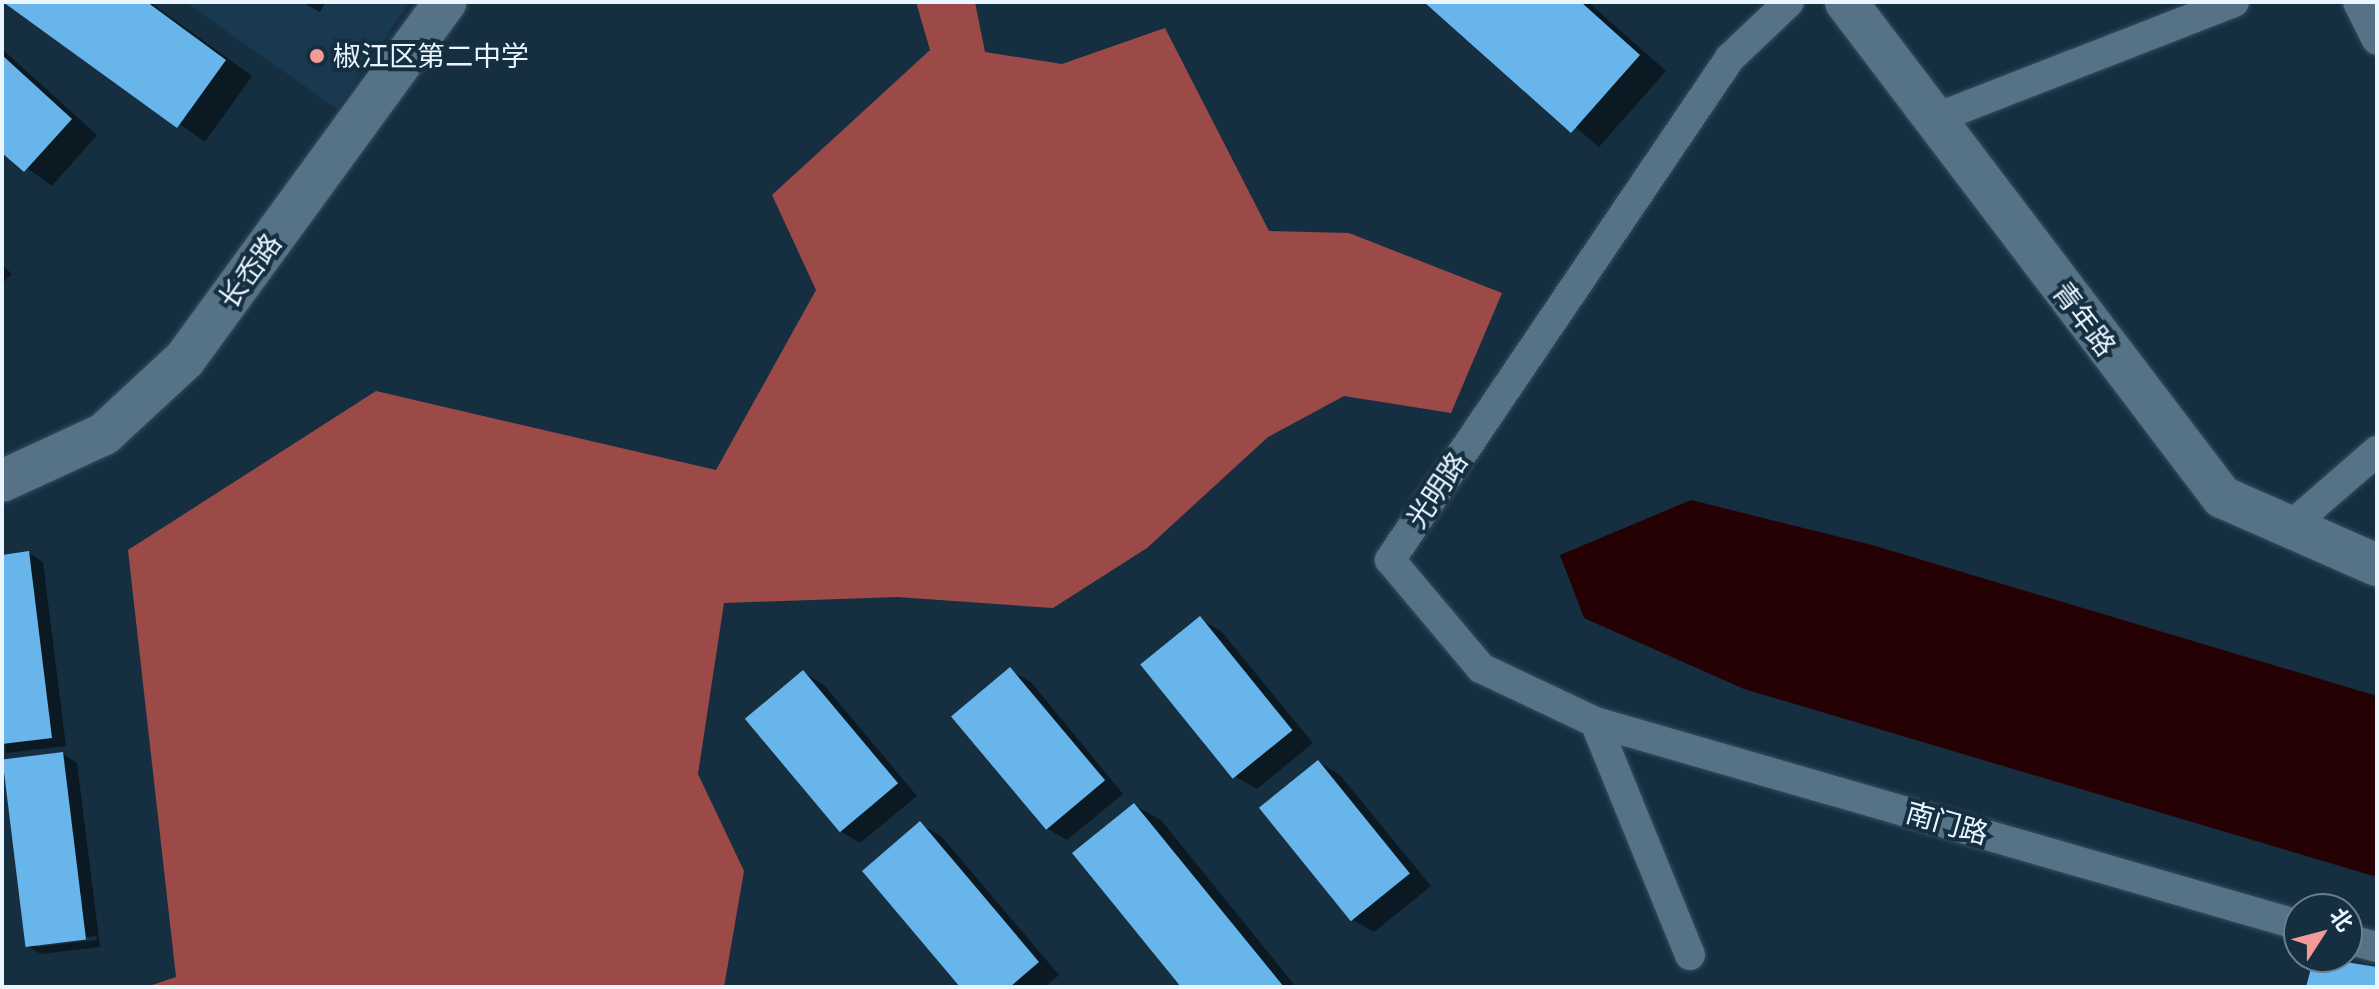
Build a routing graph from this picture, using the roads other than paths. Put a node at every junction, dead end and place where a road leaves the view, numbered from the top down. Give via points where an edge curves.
1 (445, 2) edge
2 (1789, 2) edge
3 (1846, 2) edge
4 (2234, 2) edge
5 (2358, 2) edge
6 (2377, 40) edge
7 (1934, 119) junction
8 (2377, 451) edge
9 (2, 481) edge
10 (2287, 529) junction
11 (2377, 565) edge
12 (1595, 722) junction
13 (2283, 920) edge
14 (1690, 955) dead end

1 - 9 main road, 长岙路 via 185,359 104,434
2 - 12 street, 光明路 via 1730,58 1390,560 1481,668
3 - 7 main road, 青年路
4 - 7 street
5 - 6 street
7 - 10 main road, 青年路 via 2222,497
8 - 10 street
10 - 11 main road, 青年路
12 - 13 street, 南门路
12 - 14 street

